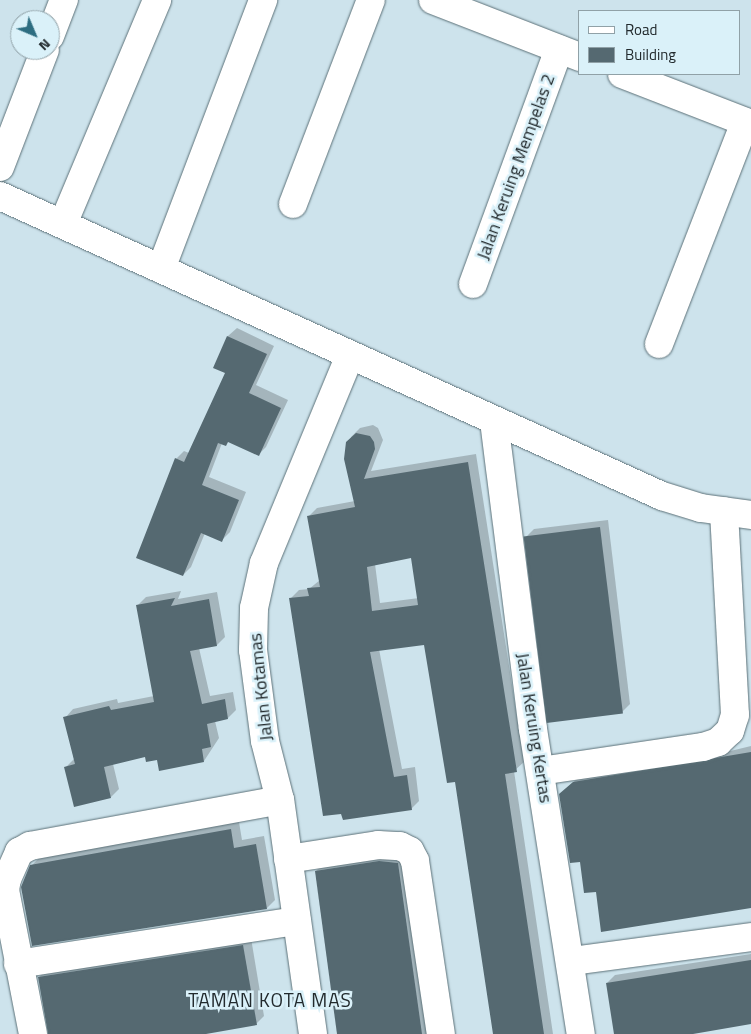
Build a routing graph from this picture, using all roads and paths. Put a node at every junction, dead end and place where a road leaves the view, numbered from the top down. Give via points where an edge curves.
1 (157, 0) edge
2 (263, 0) edge
3 (371, 0) edge
4 (433, 0) edge
5 (569, 53) edge
6 (41, 60) edge
7 (625, 75) edge
8 (748, 123) edge
9 (0, 167) edge
10 (0, 196) edge
11 (293, 204) dead end
12 (63, 224) junction
13 (161, 269) junction
14 (473, 284) dead end
15 (659, 344) dead end
16 (350, 355) junction
17 (494, 421) junction
18 (724, 511) junction
19 (751, 515) edge
20 (540, 771) junction
21 (280, 800) junction
22 (288, 859) junction
23 (297, 922) junction
24 (751, 937) edge
25 (572, 961) junction
26 (18, 964) junction
27 (34, 1034) edge
28 (313, 1034) edge
29 (441, 1034) edge
30 (581, 1034) edge

1 - 12 street
2 - 13 street
3 - 11 street
4 - 5 street
5 - 14 street, Jalan Keruing Mempelas 2
6 - 9 street
7 - 8 street
8 - 15 street
10 - 12 street
12 - 13 street
13 - 16 street
16 - 17 street
16 - 21 street, Jalan Kotamas via 264,563 254,608 254,650 264,732
17 - 18 street via 662,496
17 - 20 street, Jalan Keruing Kertas
18 - 19 street
18 - 20 street via 735,716 730,732 718,742 704,747
20 - 25 street, Jalan Keruing Kertas
21 - 22 street, Jalan Kotamas
21 - 26 street via 24,848 16,858 5,885
22 - 23 street, Jalan Kotamas
22 - 29 street via 378,845 400,846 410,851 415,862
23 - 26 street
23 - 28 street, Jalan Kotamas
24 - 25 street
25 - 30 street, Jalan Keruing Kertas
26 - 27 street

